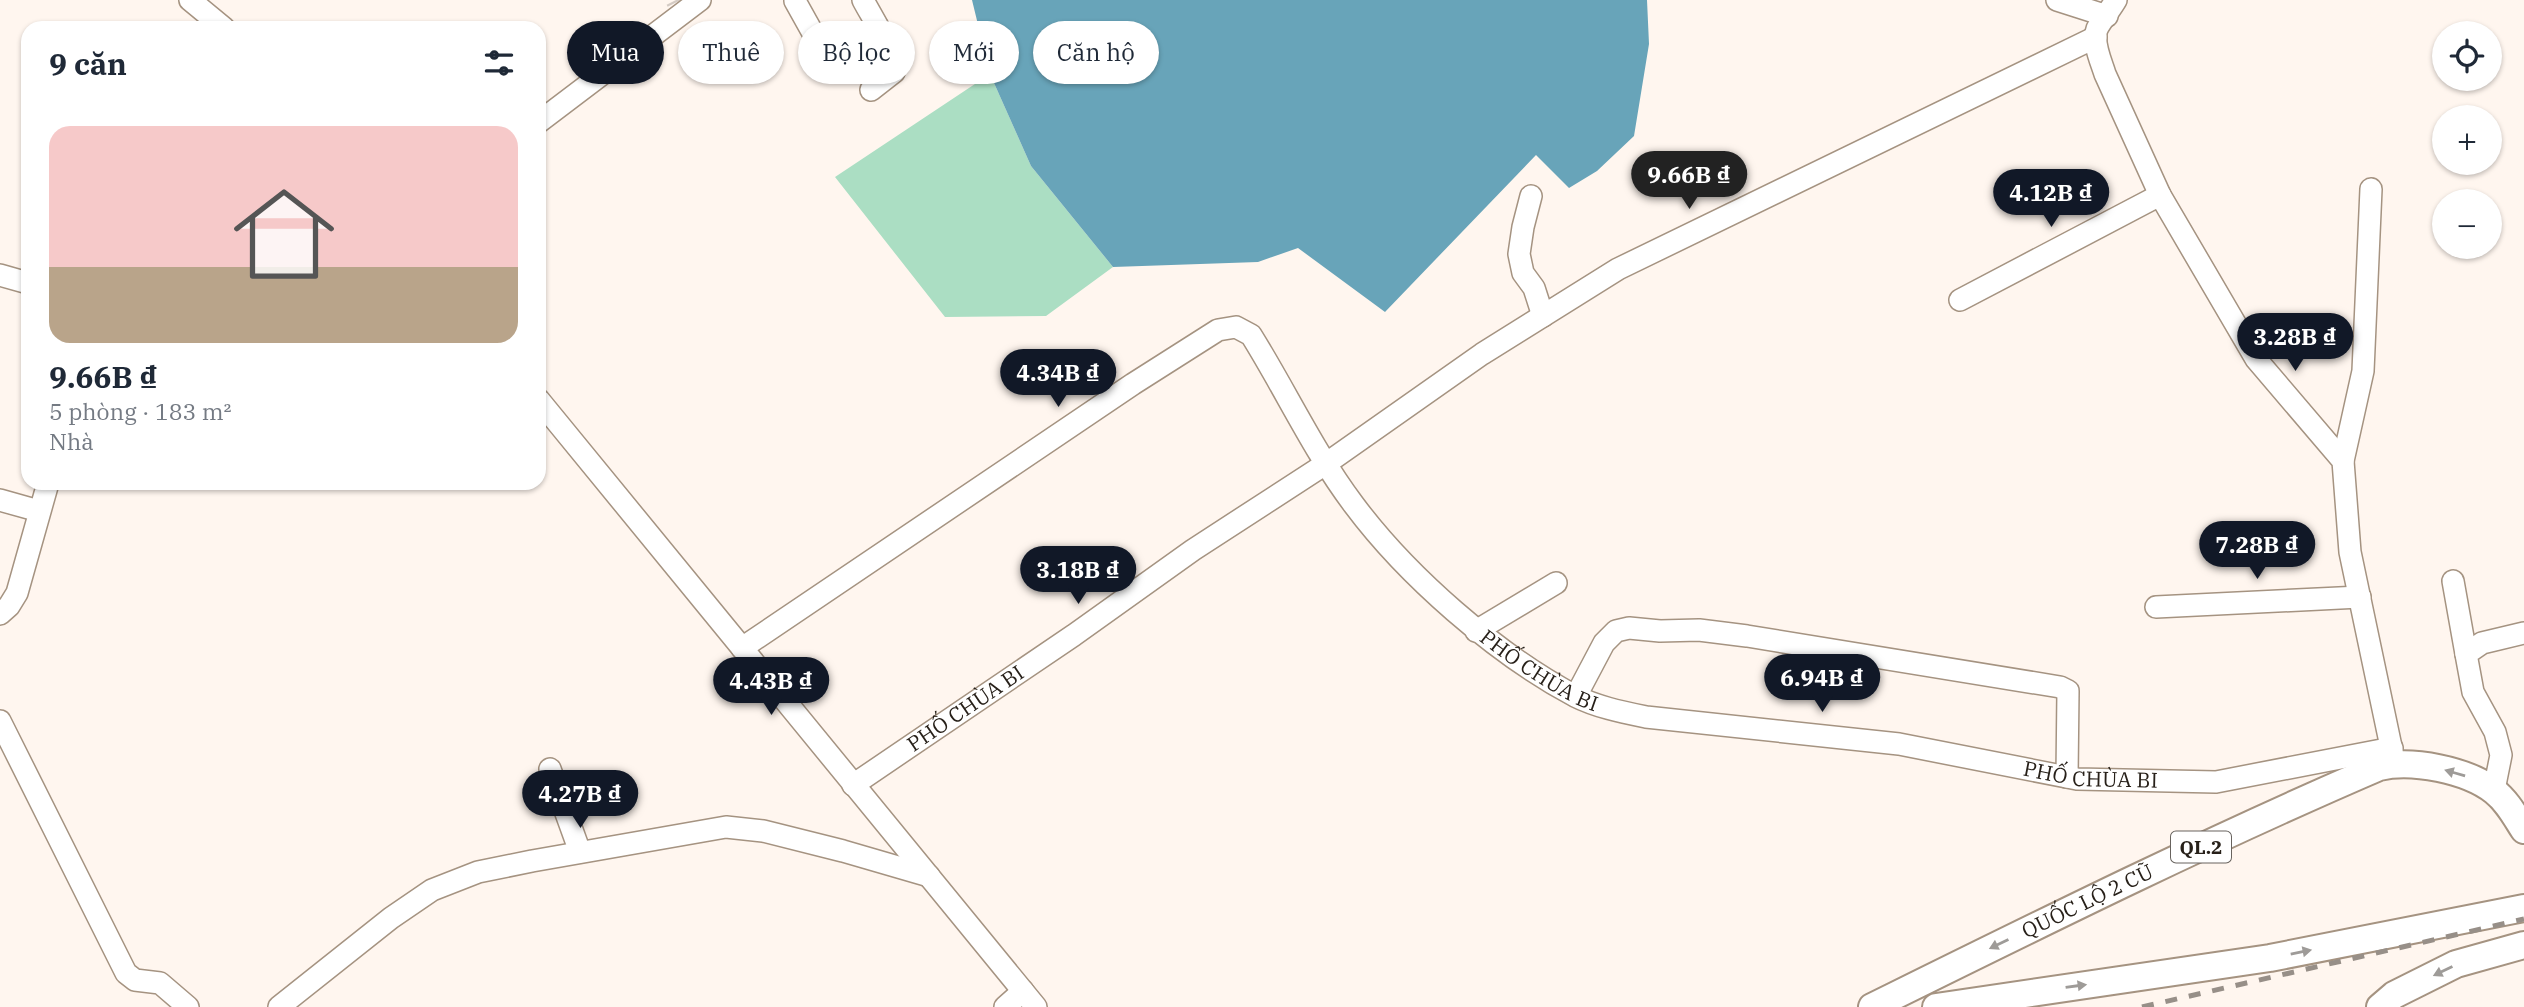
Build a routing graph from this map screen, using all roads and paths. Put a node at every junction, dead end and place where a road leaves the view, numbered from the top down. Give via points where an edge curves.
1 (190, 0) edge
2 (700, 0) edge
3 (863, 0) edge
4 (2057, 0) edge
5 (795, 1) edge
6 (2112, 8) edge
7 (216, 21) edge
8 (806, 21) edge
9 (875, 21) edge
10 (2096, 37) junction
11 (879, 84) edge
12 (871, 90) dead end
13 (546, 116) edge
14 (2371, 189) dead end
15 (2160, 195) junction
16 (1531, 196) dead end
17 (0, 275) edge
18 (21, 281) edge
19 (1960, 300) dead end
20 (1543, 316) junction
21 (546, 409) edge
22 (2343, 461) junction
23 (1327, 463) junction
24 (46, 490) edge
25 (0, 500) edge
26 (38, 511) junction
27 (2453, 581) dead end
28 (1556, 583) dead end
29 (2360, 597) junction
30 (2156, 607) dead end
31 (0, 614) edge
32 (1476, 631) junction
33 (2524, 633) edge
34 (742, 648) junction
35 (2466, 654) junction
36 (1576, 696) junction
37 (0, 721) edge
38 (2393, 756) junction
39 (550, 769) dead end
40 (2067, 777) junction
41 (853, 785) junction
42 (2494, 790) junction
43 (2524, 830) edge
44 (580, 852) junction
45 (929, 876) junction
46 (2513, 911) edge
47 (2516, 947) edge
48 (1030, 999) edge
49 (283, 1006) edge
50 (188, 1007) edge
51 (1005, 1007) edge
52 (1872, 1007) edge
53 (1936, 1007) edge
54 (2380, 1007) edge

1 - 7 street
2 - 13 street via 679,9
3 - 9 street
4 - 6 street
5 - 8 street
6 - 10 street
10 - 15 street via 2105,74
10 - 20 street via 1618,269
11 - 12 street
14 - 22 street via 2363,371
15 - 19 street
15 - 22 street via 2256,359
16 - 20 street via 1519,254
17 - 18 street
20 - 23 street
21 - 34 street
22 - 29 street via 2350,552
23 - 32 street, PHỐ CHÙA BI via 1354,505 1394,551
23 - 34 street via 1251,335 1236,327 1219,330
23 - 41 street, PHỐ CHÙA BI
24 - 26 street
25 - 26 street
26 - 31 street via 17,593
27 - 35 street
28 - 32 street
29 - 30 street
29 - 38 street
32 - 36 street, PHỐ CHÙA BI
33 - 35 street via 2483,643
34 - 41 street
35 - 42 street via 2473,692 2495,732 2501,755
36 - 40 street, PHỐ CHÙA BI via 1646,717 1908,745
36 - 40 street via 1604,643 1616,631 1629,628 1699,630 1922,664 2068,691
37 - 50 street via 126,973 135,980 160,983
38 - 40 street, PHỐ CHÙA BI via 2216,782
42 -> 38 main road, QUỐC LỘ 2 CŨ / QL.2 via 2462,775
38 -> 52 main road, QUỐC LỘ 2 CŨ / QL.2 via 2379,767 2079,905
39 - 44 street
41 - 45 street
42 - 43 main road, QUỐC LỘ 2 CŨ / QL.2
44 - 45 street via 726,827 763,831
44 - 49 street via 478,872 432,890
45 - 48 street
53 -> 46 main road via 2270,958
47 -> 54 main road via 2456,964 2394,995
48 - 51 street

